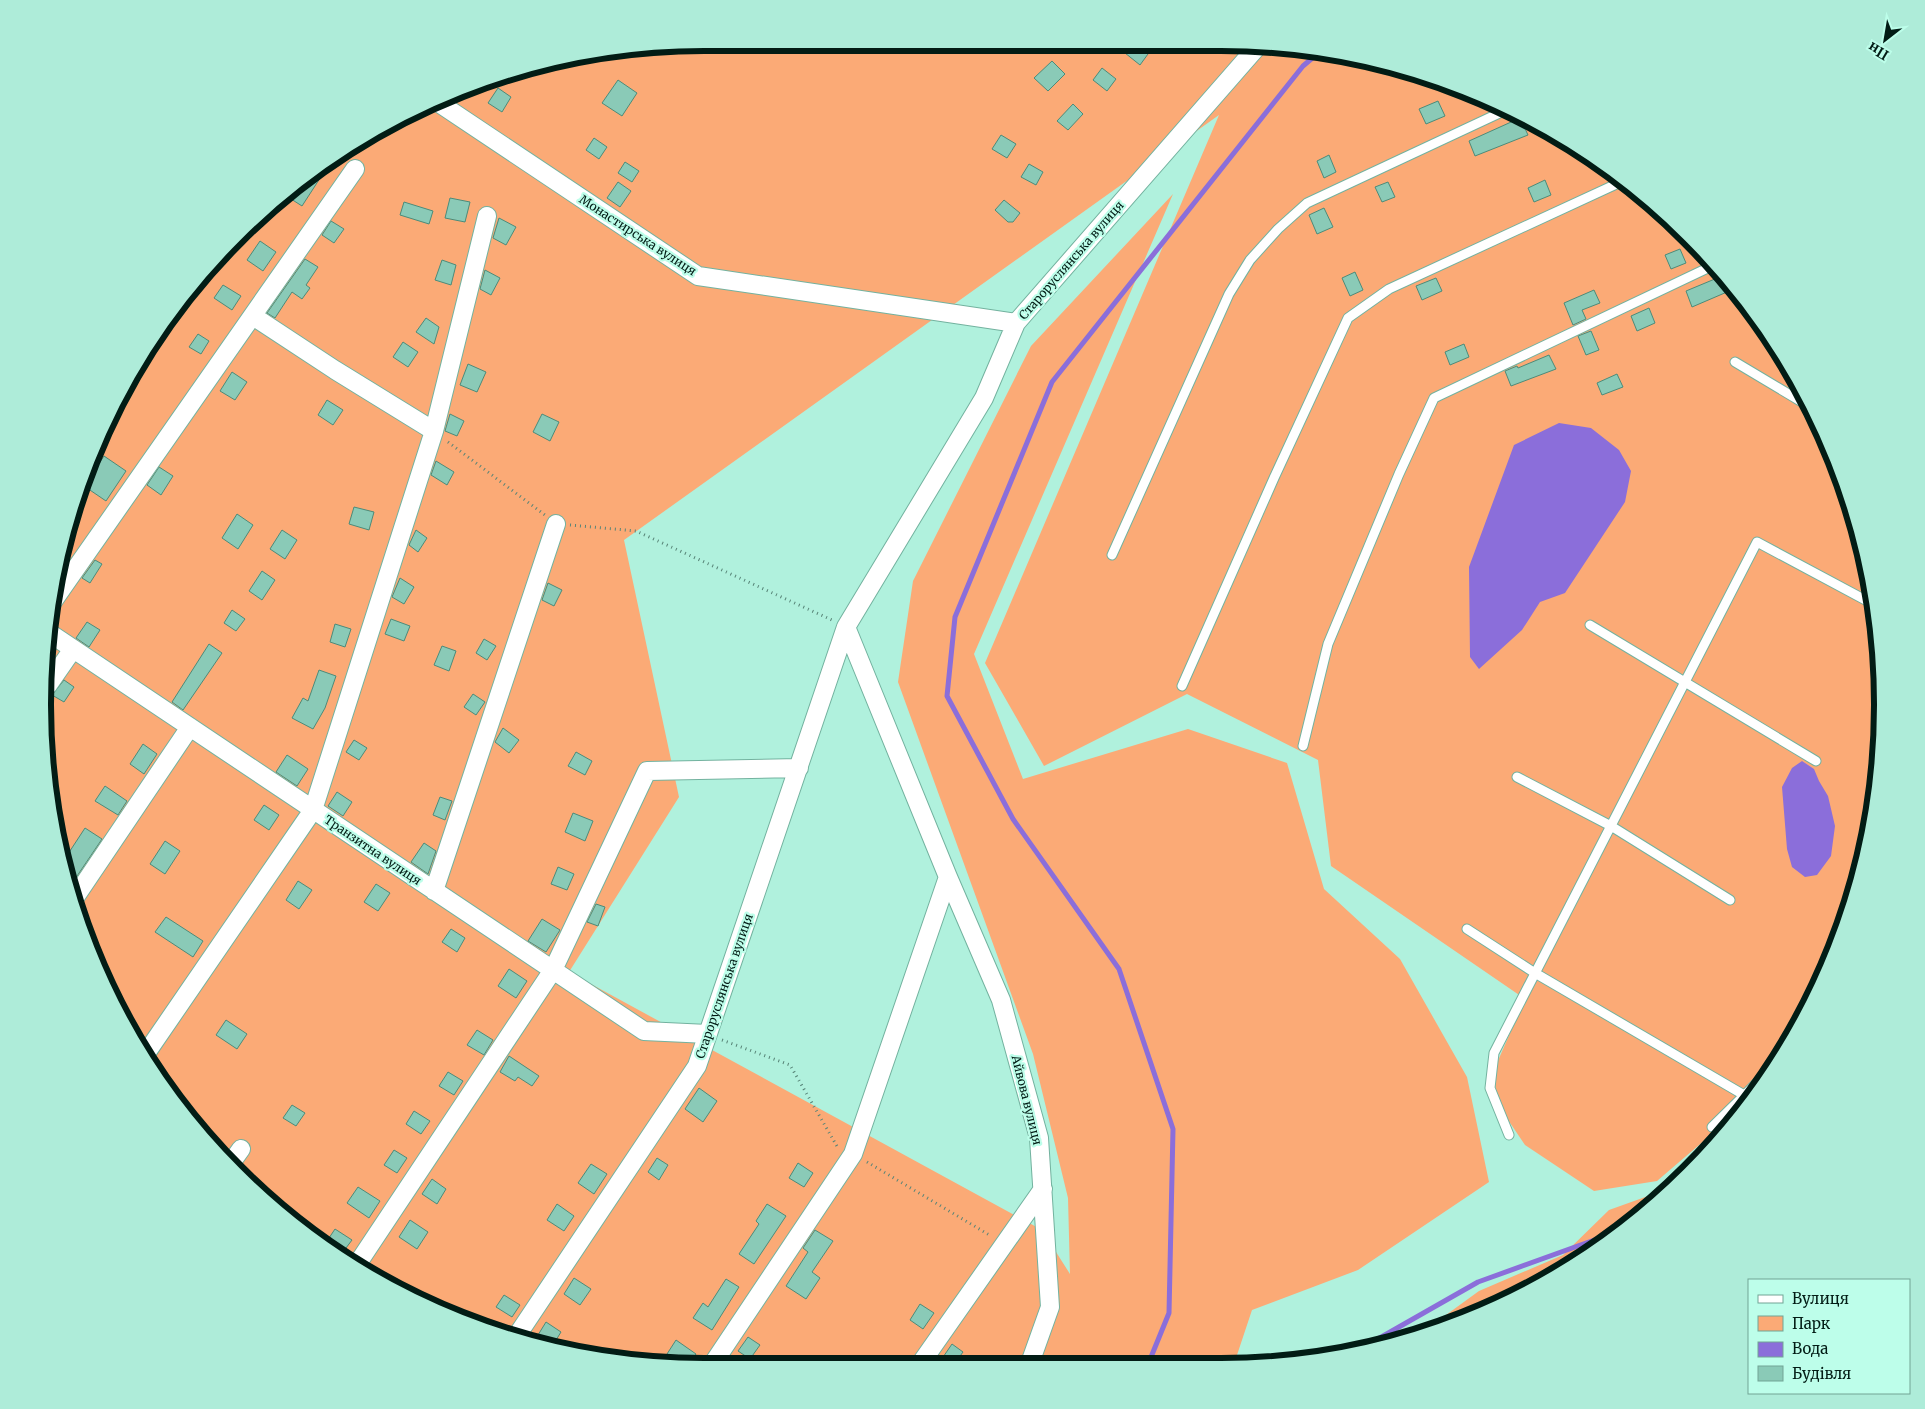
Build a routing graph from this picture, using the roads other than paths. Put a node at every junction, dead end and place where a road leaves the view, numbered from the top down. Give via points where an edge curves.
1 (1252, 52) edge
2 (444, 106) edge
3 (1498, 114) edge
4 (355, 169) dead end
5 (1616, 184) edge
6 (487, 216) dead end
7 (1707, 269) edge
8 (252, 316) junction
9 (1016, 323) junction
10 (1735, 362) dead end
11 (1797, 399) edge
12 (434, 431) junction
13 (556, 524) road end
14 (1112, 555) dead end
15 (62, 588) edge
16 (1865, 599) edge
17 (1590, 625) dead end
18 (846, 626) junction
19 (55, 637) edge
20 (73, 649) junction
21 (52, 679) edge
22 (1685, 682) junction
23 (1182, 686) dead end
24 (190, 727) junction
25 (1303, 746) dead end
26 (1816, 761) dead end
27 (799, 768) junction
28 (1516, 777) dead end
29 (313, 810) junction
30 (1610, 826) junction
31 (948, 877) junction
32 (79, 891) edge
33 (434, 891) junction
34 (1730, 900) dead end
35 (1467, 928) dead end
36 (552, 970) junction
37 (1535, 973) junction
38 (708, 1034) junction
39 (150, 1049) edge
40 (1744, 1096) edge
41 (1742, 1098) edge
42 (1712, 1127) dead end
43 (1509, 1135) dead end
44 (1042, 1189) junction
45 (360, 1259) edge
46 (521, 1331) edge
47 (717, 1358) edge
48 (924, 1358) edge
49 (1032, 1358) edge

1 - 9 street, Староруслянська вулиця
2 - 9 street, Монастирська вулиця via 698,276
3 - 14 lane via 1307,203 1250,260 1229,294
4 - 8 street
5 - 23 lane via 1389,289 1348,318
6 - 12 street
7 - 25 lane via 1434,398 1328,644
8 - 12 street
8 - 15 street
9 - 18 street, Староруслянська вулиця via 984,398
10 - 11 lane
12 - 29 street
13 - 33 street
16 - 22 lane via 1757,542
17 - 22 lane
18 - 27 street, Староруслянська вулиця
18 - 31 street
19 - 20 street, Транзитна вулиця
20 - 21 street
20 - 24 street, Транзитна вулиця
22 - 26 lane
22 - 30 lane
24 - 29 street, Транзитна вулиця
24 - 32 street
27 - 36 street via 647,771
27 - 38 street, Староруслянська вулиця
28 - 30 lane
29 - 33 street, Транзитна вулиця
29 - 39 street
30 - 34 lane
30 - 37 lane
31 - 44 street, Айвова вулиця via 1001,1000 1039,1138
31 - 47 street via 850,1159
33 - 36 street, Транзитна вулиця
35 - 37 lane
36 - 38 street, Транзитна вулиця via 644,1032
36 - 45 street
37 - 40 lane
37 - 43 lane via 1494,1053 1490,1088
38 - 46 street, Староруслянська вулиця via 696,1066
41 - 42 lane
44 - 48 street
44 - 49 street, Айвова вулиця via 1050,1307

